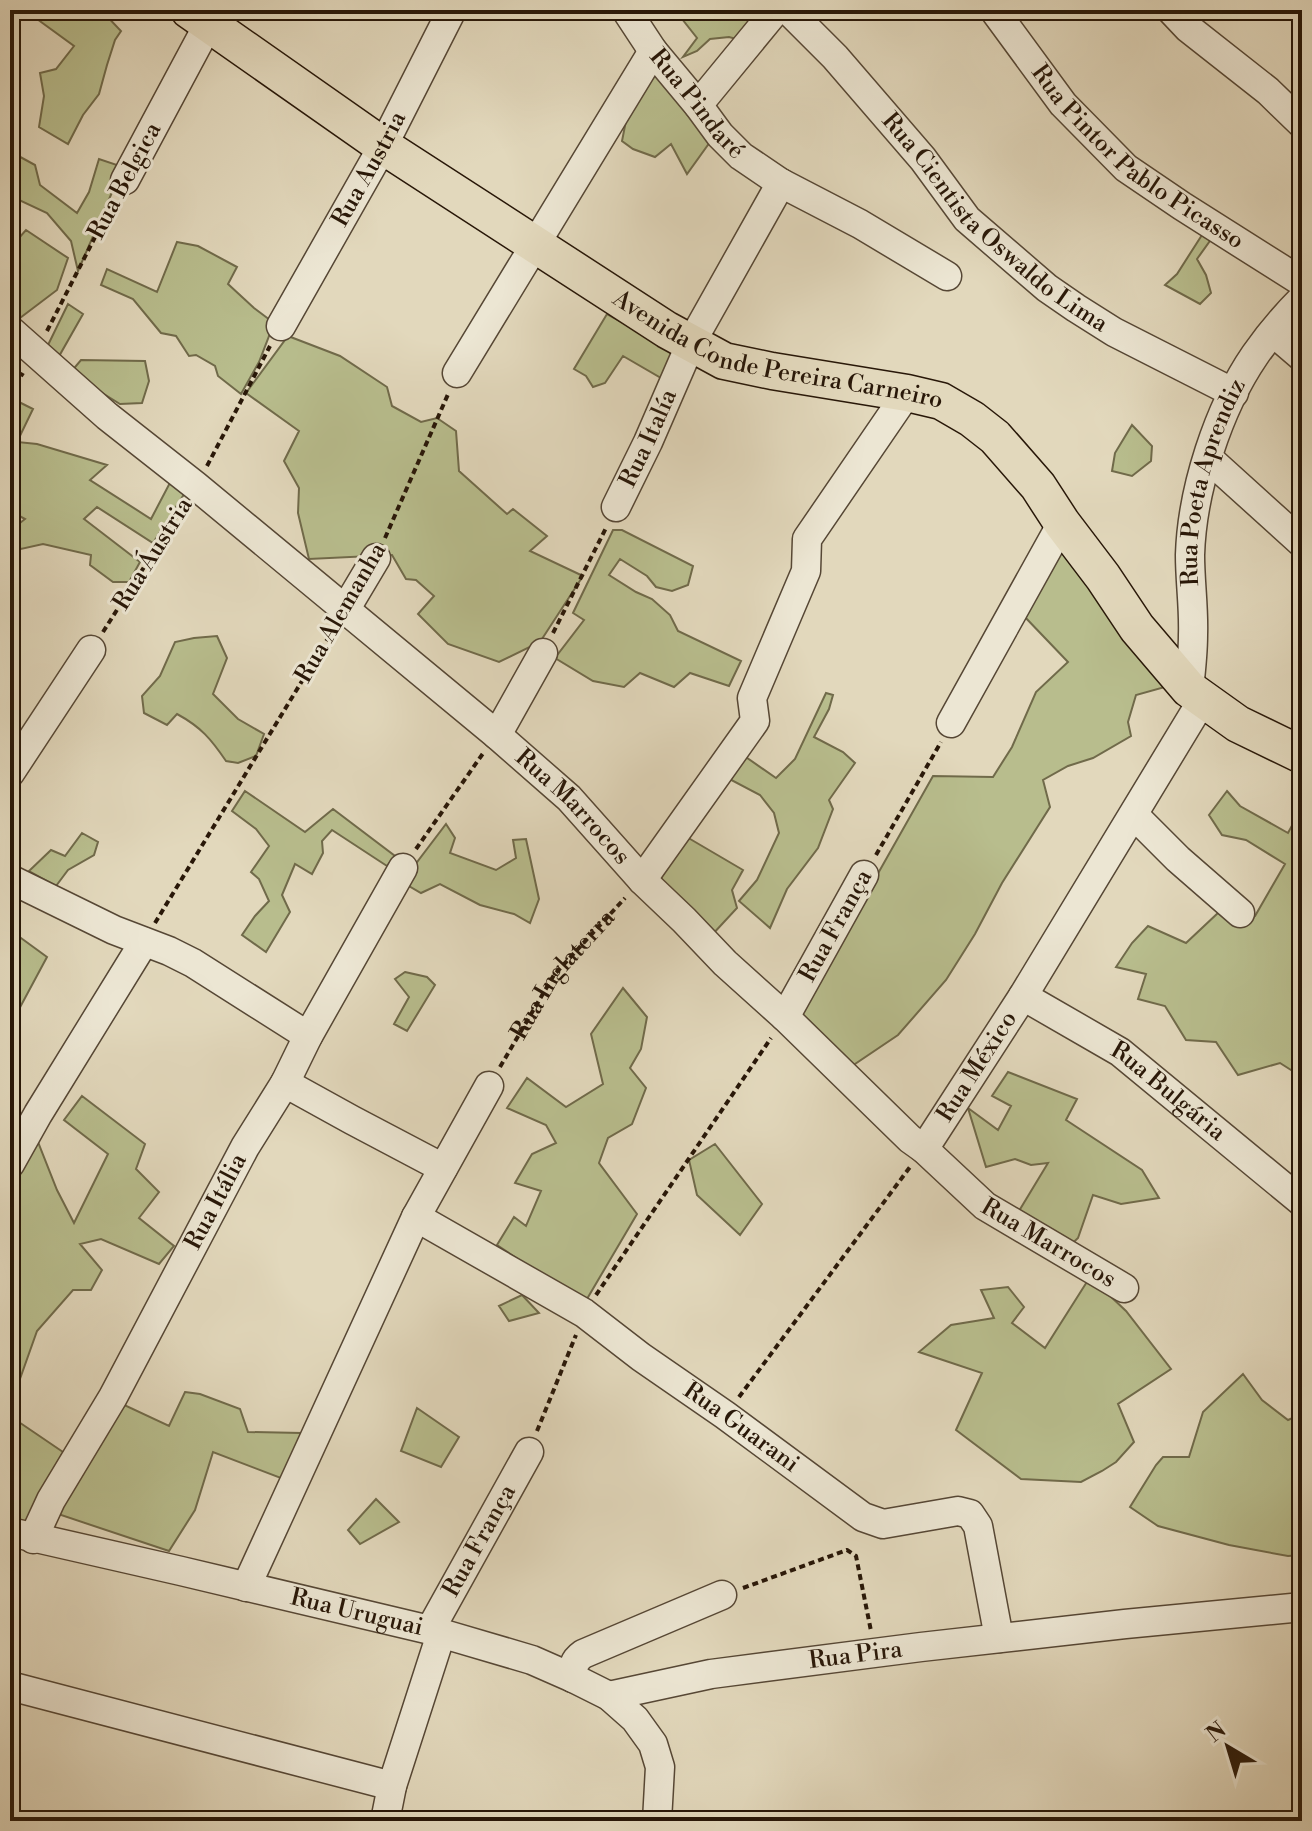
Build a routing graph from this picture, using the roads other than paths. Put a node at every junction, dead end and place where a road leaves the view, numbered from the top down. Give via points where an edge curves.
1 (452, 10) edge
2 (626, 10) edge
3 (776, 10) edge
4 (788, 10) edge
5 (994, 10) edge
6 (1171, 10) edge
7 (204, 14) edge
8 (653, 51) junction
9 (698, 105) junction
10 (1302, 124) edge
11 (383, 146) junction
12 (125, 180) road end
13 (781, 183) junction
14 (536, 244) junction
15 (947, 276) dead end
16 (1302, 282) edge
17 (1302, 299) edge
18 (281, 326) road end
19 (10, 330) edge
20 (1273, 332) junction
21 (691, 343) junction
22 (1302, 357) edge
23 (457, 373) road end
24 (907, 393) junction
25 (1234, 393) junction
26 (1208, 458) junction
27 (616, 507) road end
28 (1062, 523) junction
29 (1302, 543) edge
30 (376, 558) road end
31 (345, 610) junction
32 (91, 650) road end
33 (543, 653) road end
34 (1196, 694) junction
35 (951, 723) road end
36 (497, 735) junction
37 (1302, 755) edge
38 (10, 773) edge
39 (1134, 815) junction
40 (403, 868) road end
41 (864, 875) road end
42 (10, 879) edge
43 (642, 880) junction
44 (1240, 913) dead end
45 (144, 942) junction
46 (1023, 996) junction
47 (785, 1017) junction
48 (308, 1036) junction
49 (285, 1083) junction
50 (489, 1086) road end
51 (924, 1149) junction
52 (10, 1164) edge
53 (443, 1168) junction
54 (1302, 1202) edge
55 (416, 1217) junction
56 (1124, 1288) dead end
57 (529, 1452) road end
58 (22, 1536) edge
59 (246, 1587) junction
60 (722, 1595) road end
61 (1302, 1607) edge
62 (435, 1632) junction
63 (999, 1638) junction
64 (573, 1678) junction
65 (10, 1686) edge
66 (609, 1696) junction
67 (392, 1786) junction
68 (385, 1821) edge
69 (657, 1821) edge

1 - 11 street, Rua Austria
2 - 8 street, Rua Pindaré
3 - 9 street
4 - 25 street, Rua Cientista Oswaldo Lima via 904,136 967,219 1047,288 1114,332
5 - 16 street, Rua Pintor Pablo Picasso via 1063,104 1126,168
6 - 10 street
7 - 11 main road, Avenida Conde Pereira Carneiro
7 - 12 street, Rua Belgica
8 - 9 street, Rua Pindaré
8 - 14 street
9 - 13 street, Rua Pindaré via 741,156
11 - 14 main road, Avenida Conde Pereira Carneiro
11 - 18 street, Rua Austria
13 - 15 street, Rua Pindaré
13 - 21 street, Rua Italía
14 - 21 main road, Avenida Conde Pereira Carneiro
14 - 23 street
17 - 20 street, Rua Poeta Aprendiz
19 - 31 street, Rua Marrocos
20 - 22 street
20 - 25 street, Rua Poeta Aprendiz
21 - 24 main road, Avenida Conde Pereira Carneiro via 724,361
21 - 27 street, Rua Italía
24 - 28 main road, Avenida Conde Pereira Carneiro via 941,401 995,437
24 - 43 street via 807,539 806,571 752,698 755,721
25 - 26 street, Rua Poeta Aprendiz
26 - 29 street
26 - 34 street, Rua Poeta Aprendiz via 1190,555
28 - 34 main road, Avenida Conde Pereira Carneiro via 1137,628
28 - 35 street
30 - 31 street, Rua Alemanha
31 - 36 street, Rua Marrocos
32 - 38 street
33 - 36 street
34 - 37 main road, Avenida Conde Pereira Carneiro via 1238,724
34 - 39 street, Rua México
36 - 43 street, Rua Marrocos via 569,798
39 - 44 street
39 - 46 street, Rua México
40 - 48 street, Rua Itália
41 - 47 street, Rua França
42 - 45 street
43 - 47 street, Rua Marrocos
45 - 48 street via 193,963
45 - 52 street
46 - 51 street, Rua México
46 - 54 street, Rua Bulgária via 1120,1052
47 - 51 street, Rua Marrocos
48 - 49 street, Rua Itália
49 - 53 street
49 - 58 street, Rua Itália via 245,1147 113,1397 51,1500
50 - 53 street
51 - 56 street, Rua Marrocos via 985,1206
53 - 55 street
55 - 59 street
55 - 63 street, Rua Guarani via 584,1313 863,1517 883,1524 958,1511 970,1514 978,1526
57 - 62 street, Rua França
58 - 59 street, Rua Uruguai
59 - 62 street, Rua Uruguai
60 - 64 street via 583,1654 573,1665
61 - 63 street, Rua Pira
62 - 64 street, Rua Uruguai via 532,1660
62 - 67 street, Rua França
63 - 66 street, Rua Pira via 711,1674
64 - 66 street, Rua Uruguai
65 - 67 street
66 - 69 street, Rua Uruguai via 653,1744 660,1767
67 - 68 street, Rua França

